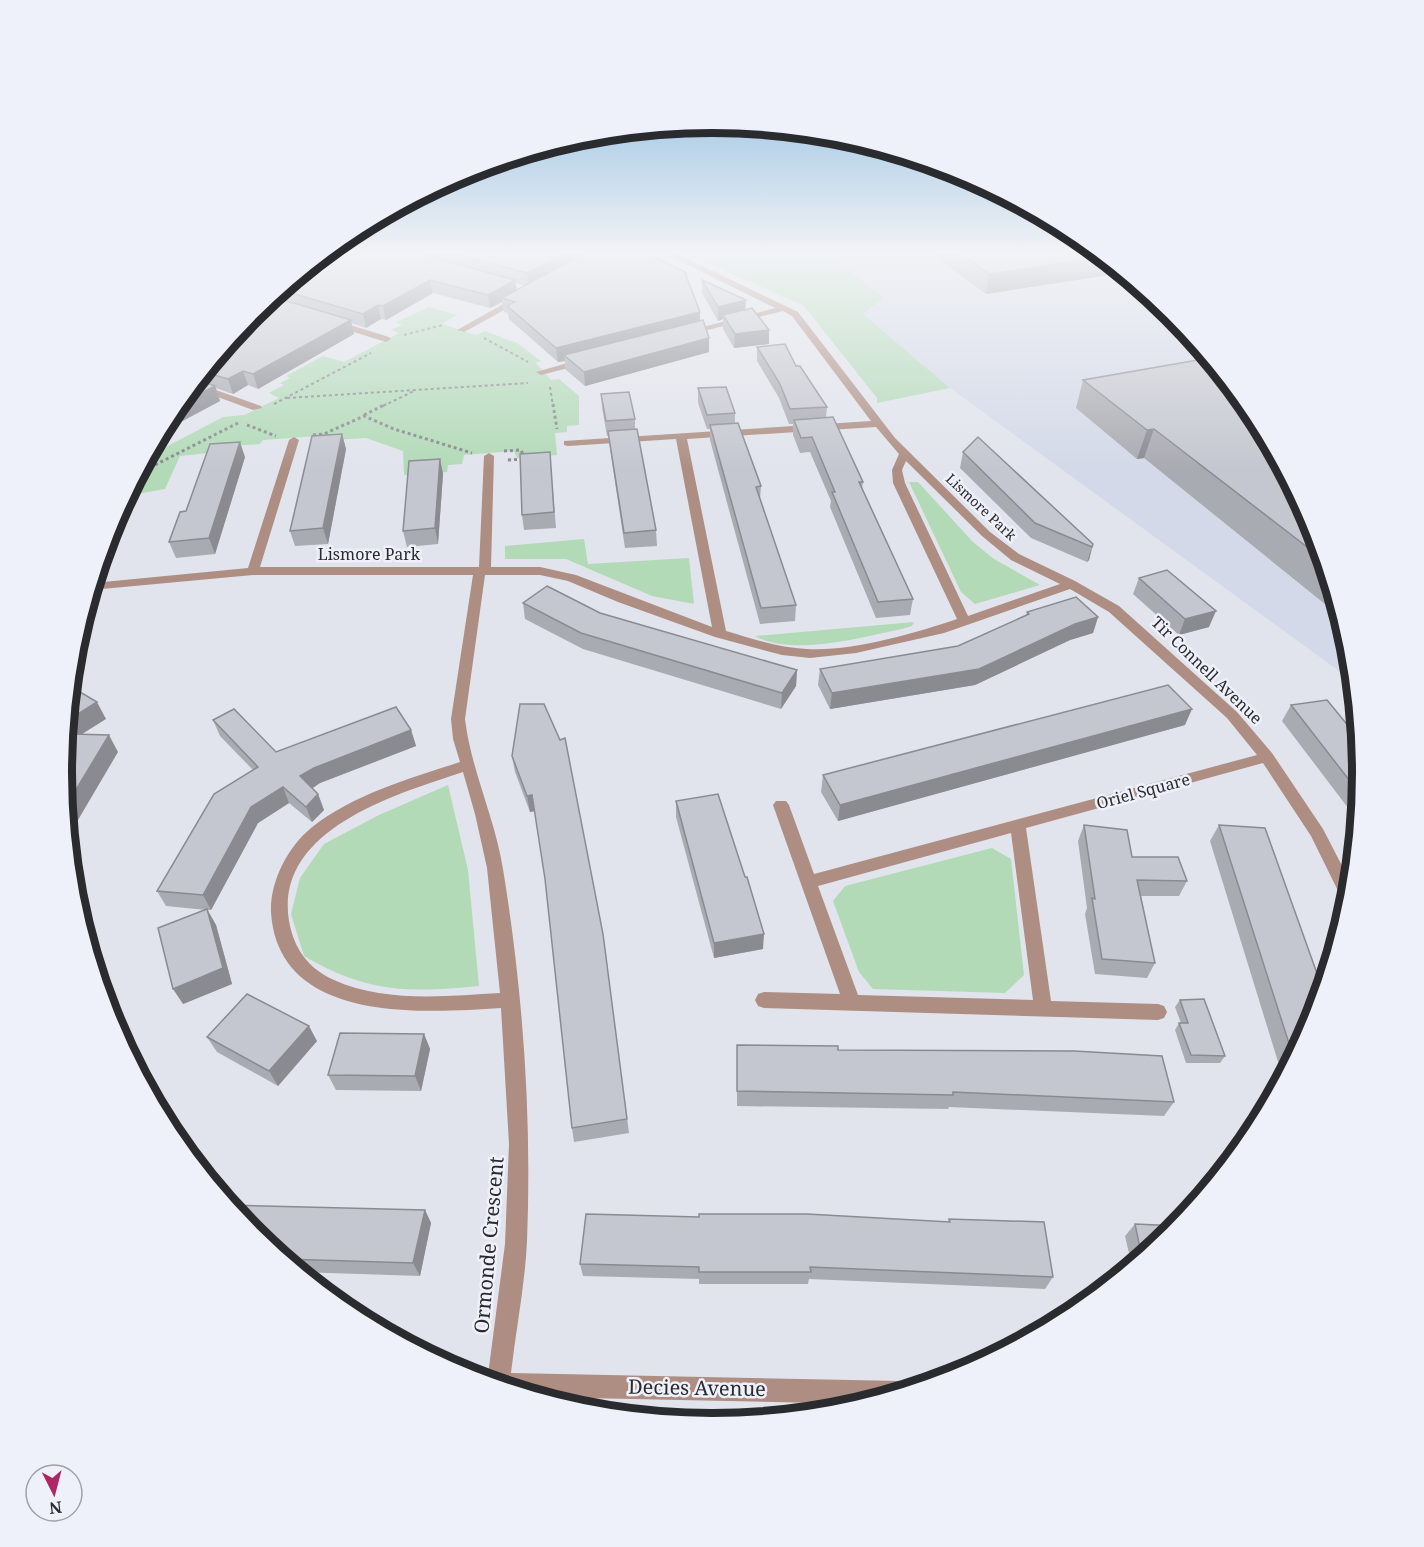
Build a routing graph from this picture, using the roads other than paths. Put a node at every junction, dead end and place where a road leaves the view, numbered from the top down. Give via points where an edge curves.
1 (338, 324) edge
2 (472, 324) edge
3 (724, 324) edge
4 (804, 324) edge
5 (461, 330) road end
6 (675, 337) edge
7 (391, 339) road end
8 (597, 358) edge
9 (542, 372) road end
10 (201, 388) edge
11 (261, 408) road end
12 (877, 424) junction
13 (681, 436) junction
14 (294, 440) dead end
15 (568, 443) road end
16 (489, 453) road end
17 (904, 454) junction
18 (483, 570) junction
19 (253, 571) junction
20 (1071, 584) junction
21 (101, 586) edge
22 (963, 621) junction
23 (720, 633) junction
24 (1267, 757) junction
25 (468, 765) junction
26 (782, 805) dead end
27 (1018, 825) junction
28 (811, 881) junction
29 (1343, 883) edge
30 (510, 1000) junction
31 (764, 1000) dead end
32 (852, 1002) junction
33 (1042, 1008) junction
34 (1158, 1012) dead end
35 (498, 1377) edge
36 (521, 1385) edge
37 (876, 1392) edge

1 - 7 street
2 - 5 street
3 - 6 street
4 - 12 street, Lismore Park
8 - 9 street
10 - 11 street
12 - 13 street
12 - 17 street, Lismore Park
13 - 15 street
13 - 23 street
14 - 19 street
16 - 18 street
17 - 20 street, Lismore Park via 1008,553
17 - 22 street via 897,470 899,483
18 - 19 street, Lismore Park
18 - 23 street, Lismore Park via 562,575
18 - 25 street, Ormonde Crescent via 458,707 460,739
19 - 21 street, Lismore Park
20 - 22 street, Lismore Park
20 - 24 street, Tir Connell Avenue via 1114,609 1161,649 1233,715
22 - 23 street, Lismore Park via 925,634 824,654 782,651
24 - 27 street, Oriel Square
24 - 29 street, Tir Connell Avenue via 1317,833
25 - 30 street, Ormonde Crescent via 490,841
25 - 30 street via 380,798 313,835 285,879 279,909 281,927 286,945 306,972 353,994 408,1003
26 - 28 street
27 - 28 street, Oriel Square
27 - 33 street
28 - 32 street
30 - 35 street, Ormonde Crescent via 519,1188 516,1244
31 - 32 street
32 - 33 street
33 - 34 street
36 - 37 street, Decies Avenue

